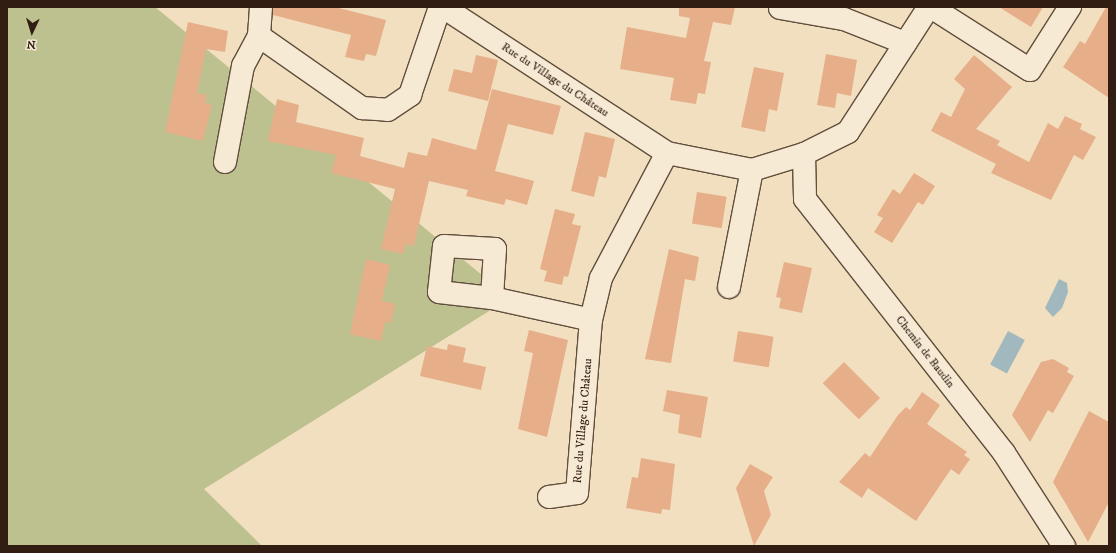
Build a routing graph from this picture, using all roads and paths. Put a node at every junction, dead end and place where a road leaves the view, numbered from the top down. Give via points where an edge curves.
1 (261, 7) edge
2 (441, 7) edge
3 (930, 7) edge
4 (1070, 7) edge
5 (780, 8) dead end
6 (259, 36) junction
7 (905, 43) junction
8 (667, 153) junction
9 (804, 154) junction
10 (225, 162) dead end
11 (752, 170) junction
12 (729, 287) dead end
13 (492, 298) dead end
14 (591, 320) junction
15 (549, 497) dead end
16 (1064, 546) edge

1 - 6 street
2 - 6 street, Rue du Village du Château via 410,95 388,110 362,108
2 - 8 street, Rue du Village du Château
3 - 4 street, Rue du Village du Château via 1030,70
3 - 7 street, Rue du Village du Château
5 - 7 street via 844,19
6 - 10 street via 243,66
7 - 9 street, Rue du Village du Château via 848,132
8 - 11 street, Rue du Village du Château
8 - 14 street, Rue du Village du Château via 600,278
9 - 11 street, Rue du Village du Château
9 - 16 street, Chemin de Baudin via 805,199 1004,453
11 - 12 street
13 - 14 street
14 - 15 street, Rue du Village du Château via 577,493

